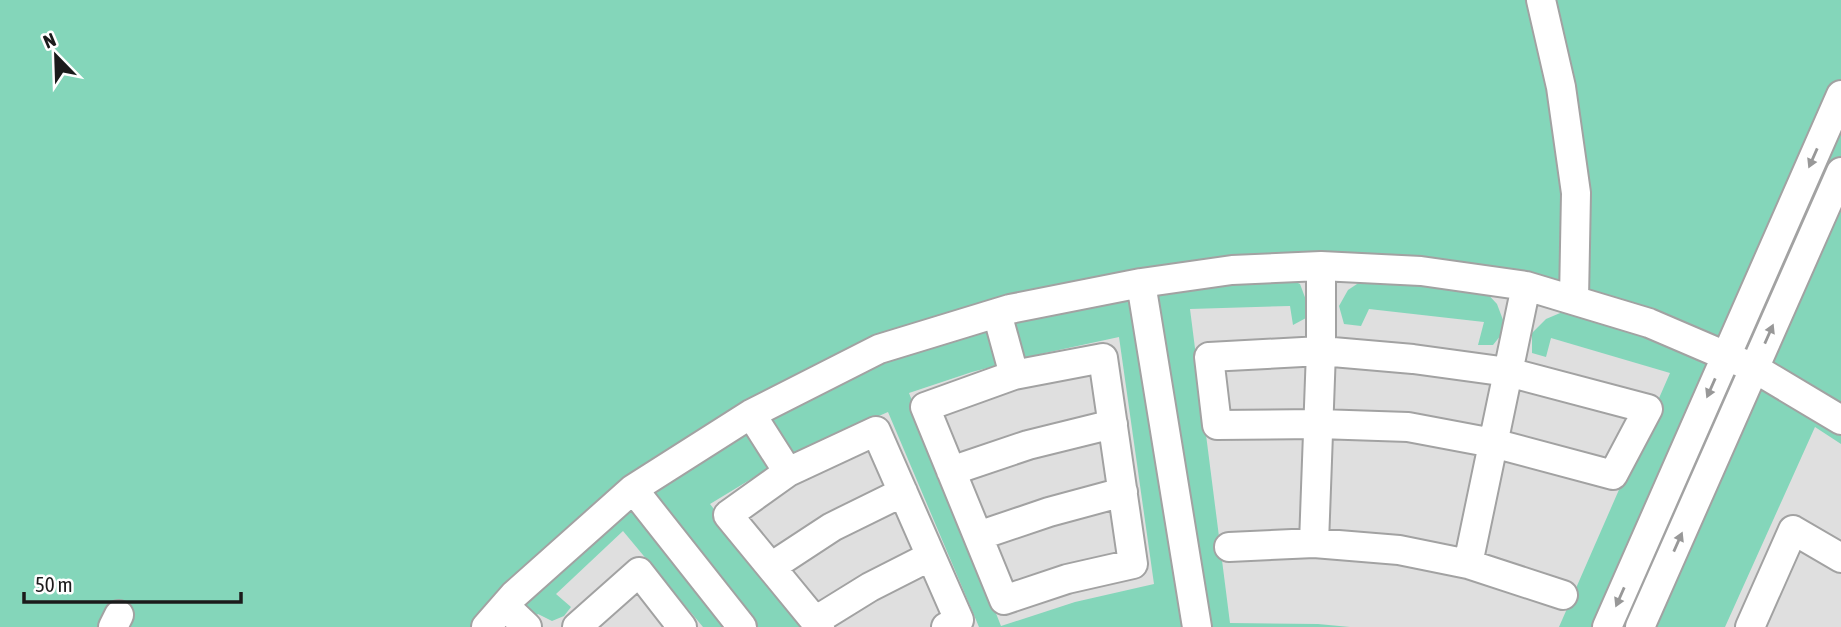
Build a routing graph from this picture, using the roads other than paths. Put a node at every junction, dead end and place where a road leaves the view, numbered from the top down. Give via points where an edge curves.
1 (1541, 0) edge
2 (1841, 95) edge
3 (1841, 172) edge
4 (1321, 266) junction
5 (1141, 283) junction
6 (1526, 286) junction
7 (1573, 299) junction
8 (997, 313) junction
9 (1321, 351) junction
10 (1725, 356) junction
11 (1754, 368) junction
12 (1508, 372) junction
13 (1014, 375) junction
14 (751, 414) junction
15 (1841, 420) edge
16 (1113, 424) junction
17 (1319, 424) junction
18 (1493, 443) junction
19 (951, 471) junction
20 (788, 472) junction
21 (633, 489) junction
22 (903, 492) junction
23 (1122, 492) junction
24 (978, 536) junction
25 (1314, 543) junction
26 (1229, 547) dead end
27 (931, 556) junction
28 (1841, 558) edge
29 (1468, 564) junction
30 (771, 567) junction
31 (1563, 595) dead end
32 (495, 617) edge
33 (1760, 622) edge
34 (818, 624) edge
35 (527, 627) edge
36 (577, 627) edge
37 (682, 627) edge
38 (743, 627) edge
39 (946, 627) edge
40 (1197, 627) edge
41 (1607, 627) edge
42 (1640, 627) edge

1 - 7 lane via 1561,87 1576,193
2 -> 10 lane
11 -> 3 lane
4 - 5 lane via 1232,270
4 - 6 lane via 1421,271
4 - 9 lane
5 - 8 lane
5 - 40 lane
6 - 7 lane
6 - 12 lane
7 - 10 lane via 1649,323
8 - 13 lane
8 - 14 lane via 879,349
9 - 12 lane
9 - 17 lane
9 - 17 lane via 1209,358 1217,425
10 - 11 lane
10 -> 41 lane
11 - 15 lane
42 -> 11 lane
12 - 18 lane
12 - 18 lane via 1648,409 1613,475
13 - 16 lane via 1103,358
13 - 19 lane via 925,407
14 - 20 lane
14 - 21 lane
16 - 19 lane via 1028,445
16 - 23 lane
17 - 18 lane via 1408,427
17 - 25 lane
18 - 29 lane
19 - 24 lane
20 - 22 lane via 876,432
20 - 30 lane via 728,515
21 - 32 lane
21 - 38 lane
22 - 27 lane
22 - 30 lane via 832,527
23 - 24 lane
23 - 24 lane via 1133,564 1004,600
25 - 26 lane
25 - 29 lane via 1399,550
27 - 34 lane via 870,587
27 - 39 lane via 959,620
28 - 33 lane via 1793,530
29 - 31 lane
30 - 34 lane
32 - 35 lane
36 - 37 lane via 639,572

